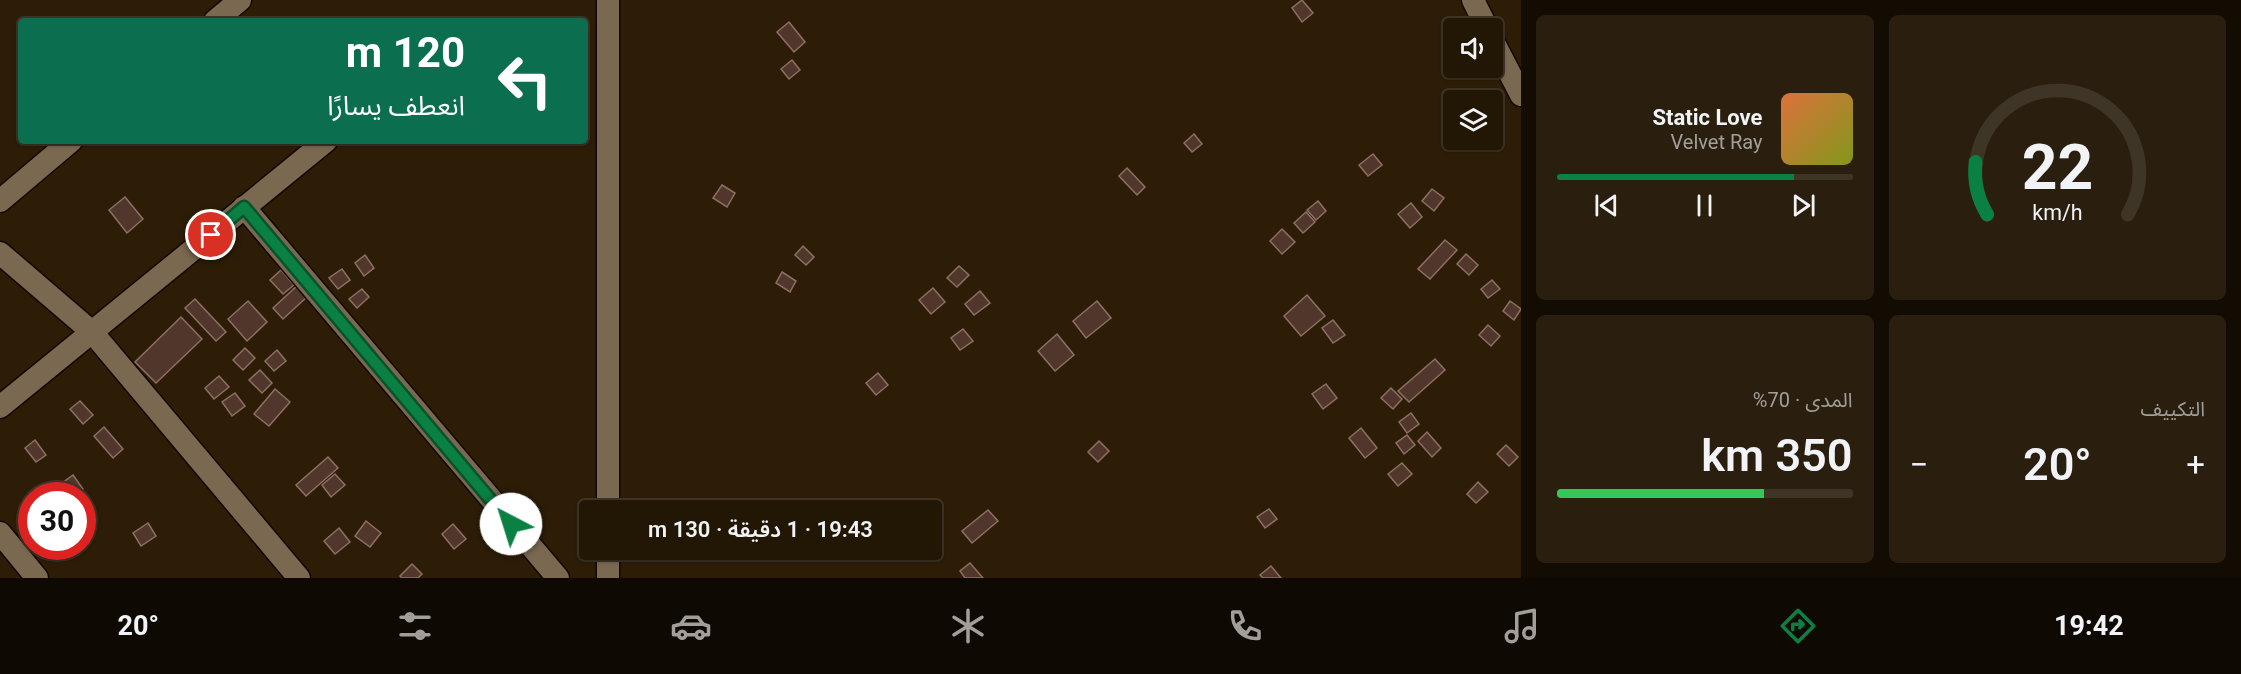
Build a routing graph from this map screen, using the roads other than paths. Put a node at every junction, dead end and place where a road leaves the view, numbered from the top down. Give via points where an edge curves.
1 (240, 0) edge
2 (608, 0) edge
3 (1473, 0) edge
4 (218, 18) edge
5 (1482, 18) edge
6 (1503, 60) edge
7 (1521, 95) edge
8 (67, 144) edge
9 (322, 144) edge
10 (0, 201) edge
11 (244, 207) junction
12 (0, 253) edge
13 (92, 332) junction
14 (0, 407) edge
15 (608, 500) edge
16 (0, 533) edge
17 (608, 560) edge
18 (37, 578) edge
19 (299, 578) edge
20 (558, 578) edge
21 (608, 578) edge

1 - 4 street
2 - 15 street
3 - 5 street
6 - 7 street
8 - 10 street
9 - 11 street
11 - 13 street
11 - 20 street
12 - 13 street
13 - 14 street
13 - 19 street
16 - 18 street
17 - 21 street

